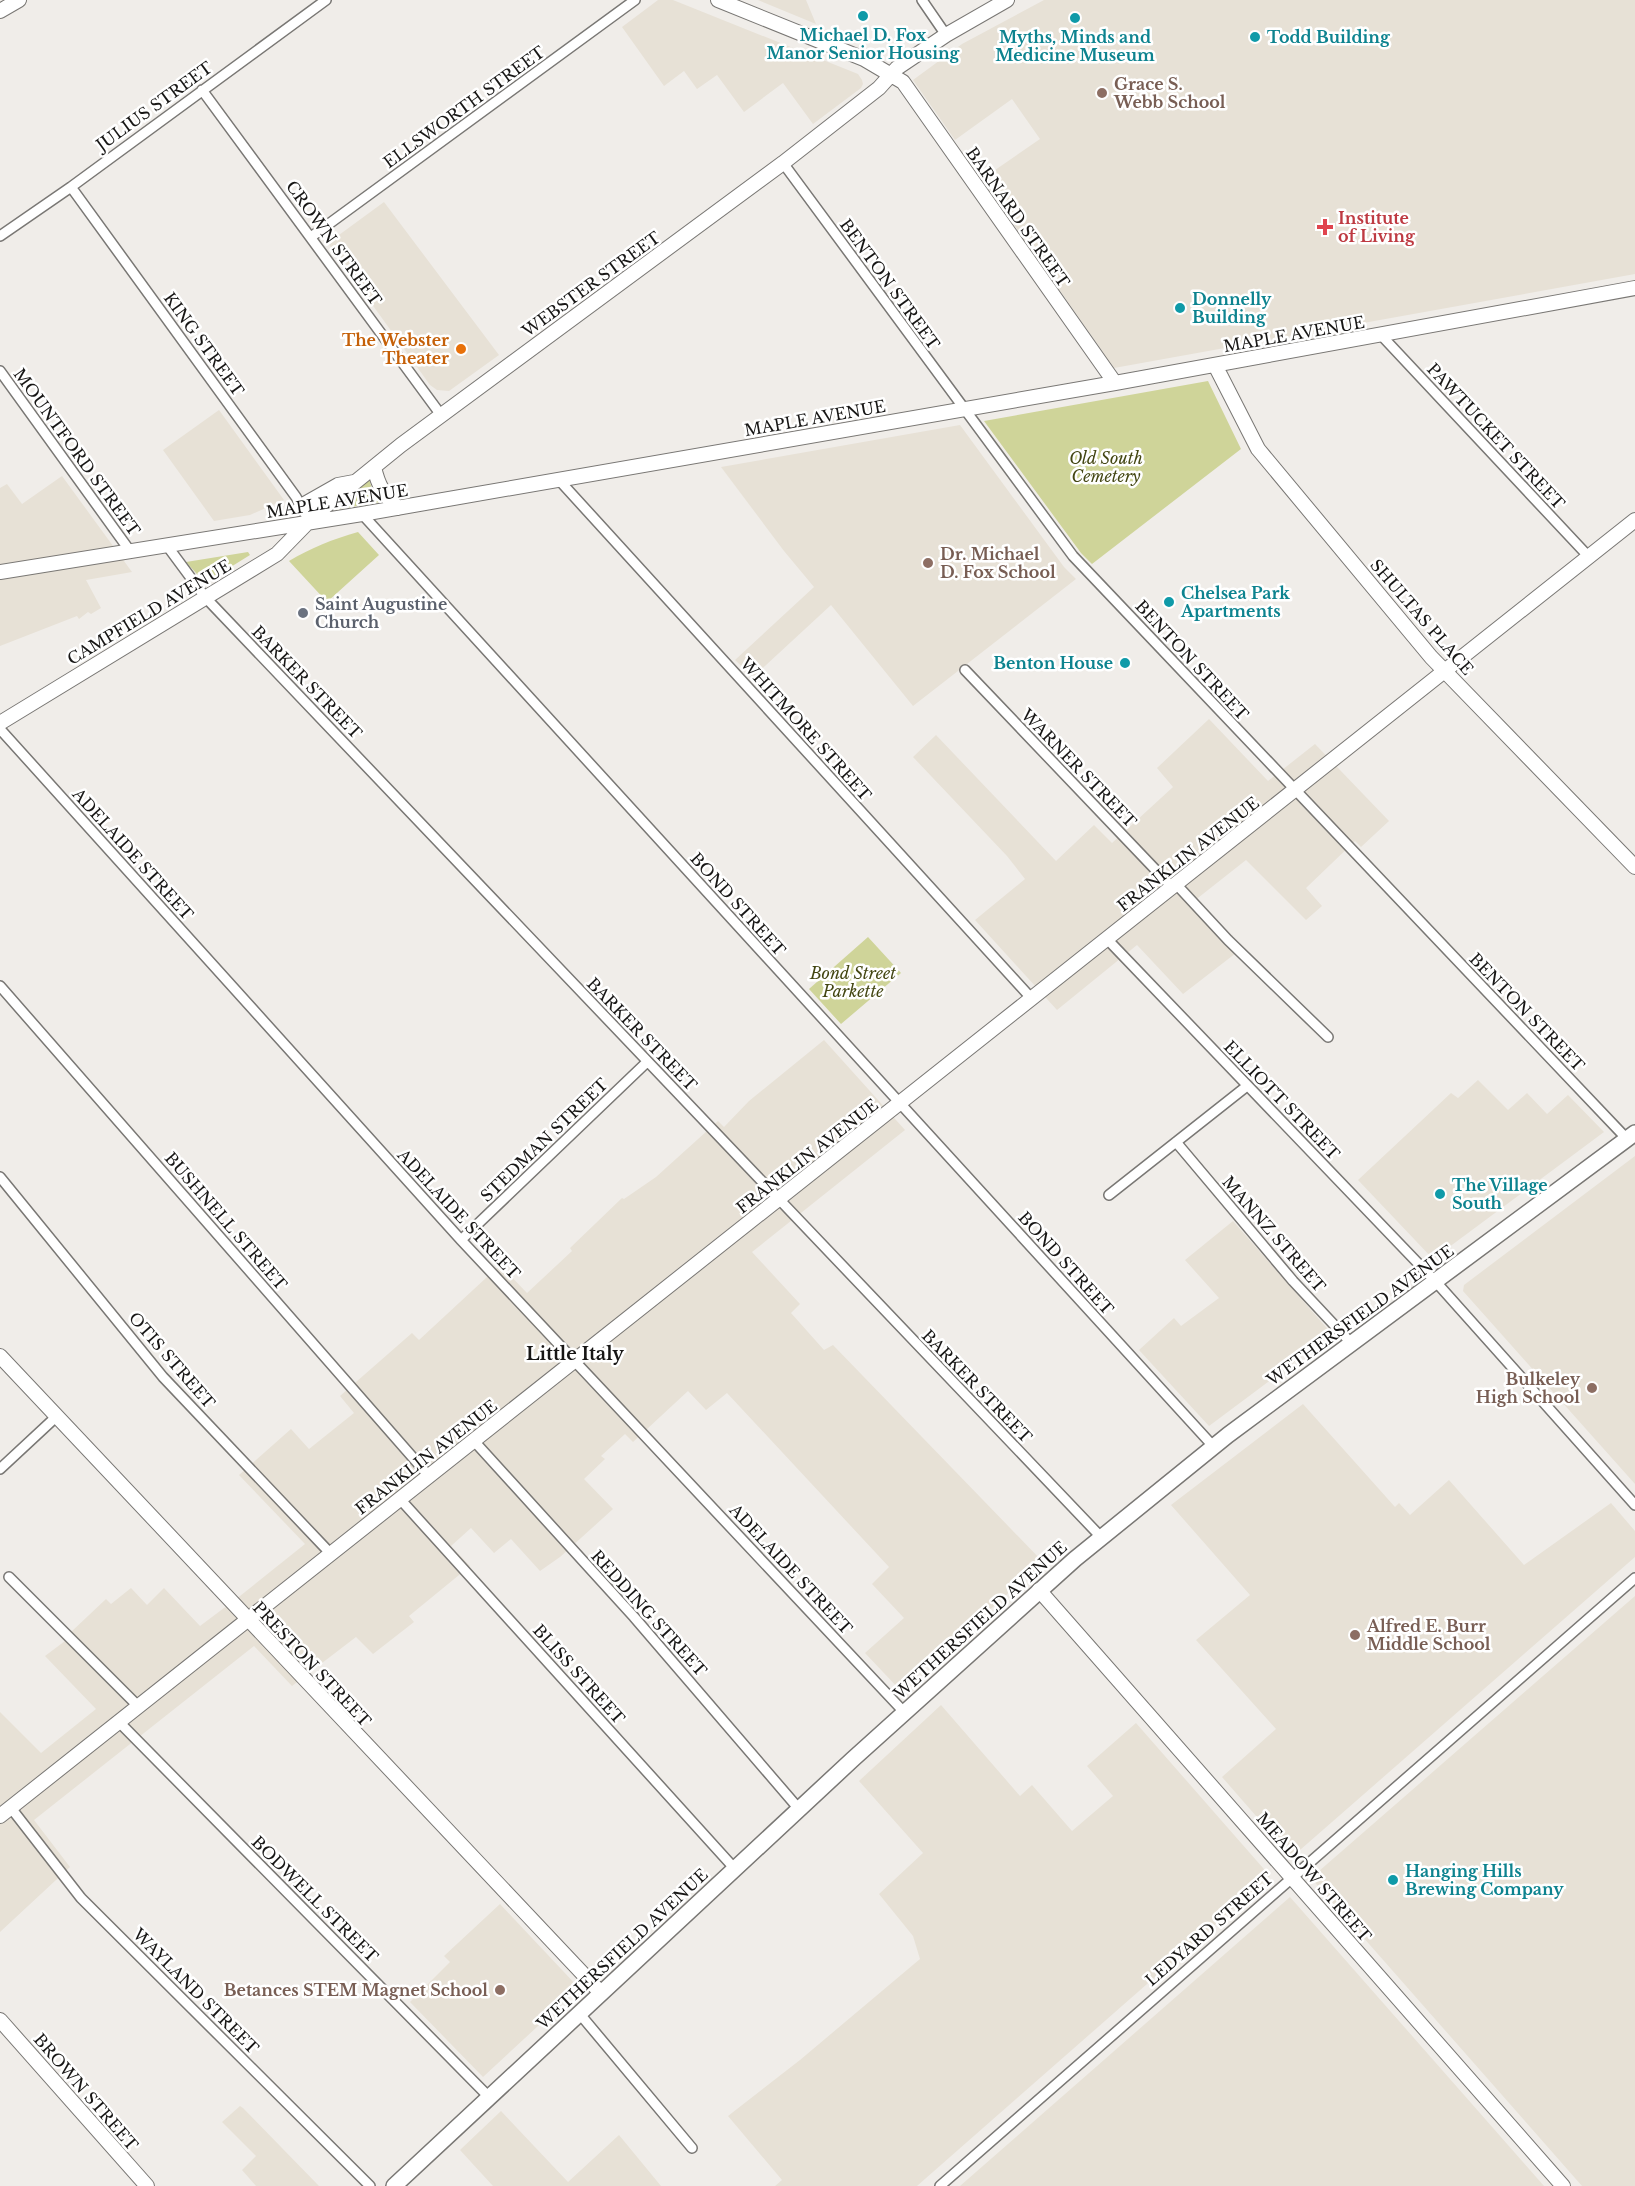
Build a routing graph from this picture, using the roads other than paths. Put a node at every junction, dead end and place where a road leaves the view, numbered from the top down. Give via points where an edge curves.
1 (20, 0) edge
2 (326, 0) edge
3 (635, 0) edge
4 (718, 0) edge
5 (922, 0) edge
6 (1007, 0) edge
7 (0, 11) edge
8 (946, 35) junction
9 (892, 74) junction
10 (202, 90) junction
11 (783, 163) junction
12 (71, 187) junction
13 (0, 236) edge
14 (311, 237) junction
15 (1635, 288) edge
16 (1381, 335) junction
17 (1215, 365) junction
18 (0, 371) edge
19 (1115, 383) junction
20 (964, 409) junction
21 (441, 415) junction
22 (374, 467) junction
23 (559, 480) junction
24 (357, 482) junction
25 (301, 506) junction
26 (398, 508) junction
27 (362, 514) junction
28 (1635, 520) edge
29 (309, 521) junction
30 (168, 547) junction
31 (130, 551) junction
32 (1589, 557) junction
33 (0, 572) edge
34 (205, 597) junction
35 (965, 670) dead end
36 (1445, 671) junction
37 (0, 723) edge
38 (0, 729) edge
39 (1295, 790) junction
40 (1635, 867) edge
41 (1174, 886) junction
42 (1107, 939) junction
43 (0, 986) edge
44 (1032, 999) junction
45 (1328, 1037) dead end
46 (647, 1062) junction
47 (1247, 1086) junction
48 (900, 1103) junction
49 (1631, 1136) edge
50 (1176, 1142) junction
51 (0, 1177) edge
52 (1109, 1195) dead end
53 (778, 1200) junction
54 (461, 1240) junction
55 (1436, 1282) junction
56 (1352, 1344) junction
57 (0, 1356) edge
58 (575, 1360) junction
59 (57, 1416) junction
60 (474, 1441) junction
61 (1213, 1446) junction
62 (0, 1469) edge
63 (429, 1476) junction
64 (400, 1499) junction
65 (1635, 1505) edge
66 (1101, 1537) junction
67 (331, 1554) junction
68 (9, 1576) dead end
69 (1635, 1578) edge
70 (1039, 1590) junction
71 (248, 1620) junction
72 (139, 1707) junction
73 (904, 1712) junction
74 (119, 1722) junction
75 (799, 1809) junction
76 (5, 1812) edge
77 (735, 1869) junction
78 (1292, 1876) junction
79 (601, 1993) junction
80 (579, 2013) junction
81 (0, 2020) edge
82 (489, 2097) junction
83 (692, 2148) dead end
84 (147, 2186) edge
85 (370, 2186) edge
86 (394, 2186) edge
87 (940, 2186) edge
88 (1563, 2186) edge

1 - 7 main road
2 - 10 street, JULIUS STREET
3 - 14 street, ELLSWORTH STREET
4 - 9 main road, BARNARD STREET
5 - 8 street
6 - 8 main road, WEBSTER STREET
8 - 9 main road, WEBSTER STREET
9 - 11 main road, WEBSTER STREET
9 - 19 main road, BARNARD STREET via 903,82
10 - 12 street, JULIUS STREET
10 - 14 street, CROWN STREET
11 - 20 street, BENTON STREET
11 - 21 main road, WEBSTER STREET
12 - 13 street, JULIUS STREET
12 - 25 street, KING STREET
14 - 21 street, CROWN STREET
15 - 16 main road, MAPLE AVENUE
16 - 17 main road, MAPLE AVENUE
16 - 32 street, PAWTUCKET STREET
17 - 19 main road, MAPLE AVENUE
17 - 36 main road, SHULTAS PLACE via 1258,449
18 - 31 street, MOUNTFORD STREET
19 - 20 main road, MAPLE AVENUE
20 - 23 main road, MAPLE AVENUE
20 - 39 street, BENTON STREET via 1073,556
21 - 22 main road, WEBSTER STREET
22 - 24 main road, WEBSTER STREET
22 - 26 main road via 386,498
23 - 26 main road, MAPLE AVENUE
23 - 44 street, WHITMORE STREET
24 - 25 main road via 338,485
24 - 29 main road, WEBSTER STREET
25 - 29 street, KING STREET
26 - 27 main road, MAPLE AVENUE
27 - 29 main road, MAPLE AVENUE
27 - 48 street, BOND STREET
28 - 32 main road, FRANKLIN AVENUE
29 - 30 main road, MAPLE AVENUE
29 - 34 main road, CAMPFIELD AVENUE via 277,554
30 - 31 main road, MAPLE AVENUE
30 - 34 street, BARKER STREET
31 - 33 main road, MAPLE AVENUE
32 - 36 main road, FRANKLIN AVENUE
34 - 37 main road, CAMPFIELD AVENUE
34 - 46 street, BARKER STREET
35 - 41 street, WARNER STREET
36 - 39 main road, FRANKLIN AVENUE
36 - 40 main road, SHULTAS PLACE
38 - 54 street, ADELAIDE STREET
39 - 41 main road, FRANKLIN AVENUE
39 - 49 street, BENTON STREET
41 - 42 main road, FRANKLIN AVENUE
41 - 45 street, WARNER STREET
42 - 44 main road, FRANKLIN AVENUE
42 - 47 street, ELLIOTT STREET
43 - 63 street, BUSHNELL STREET
44 - 48 main road, FRANKLIN AVENUE
46 - 53 street, BARKER STREET
46 - 54 street, STEDMAN STREET
47 - 50 street
47 - 55 street, ELLIOTT STREET
48 - 53 main road, FRANKLIN AVENUE
48 - 61 street, BOND STREET
49 - 55 main road, WETHERSFIELD AVENUE
50 - 52 street
50 - 56 street, MANNZ STREET via 1293,1281
51 - 67 street, OTIS STREET via 163,1377
53 - 58 main road, FRANKLIN AVENUE
53 - 66 street, BARKER STREET
54 - 58 street, ADELAIDE STREET
55 - 56 main road, WETHERSFIELD AVENUE
55 - 65 street, ELLIOTT STREET
56 - 61 main road, WETHERSFIELD AVENUE
57 - 59 main road, PRESTON STREET
58 - 60 main road, FRANKLIN AVENUE
58 - 73 street, ADELAIDE STREET
59 - 62 street
59 - 71 main road, PRESTON STREET
60 - 63 main road, FRANKLIN AVENUE
60 - 75 street, REDDING STREET via 634,1617
61 - 66 main road, WETHERSFIELD AVENUE
63 - 64 main road, FRANKLIN AVENUE
64 - 67 main road, FRANKLIN AVENUE
64 - 77 street, BLISS STREET
66 - 70 main road, WETHERSFIELD AVENUE
67 - 71 main road, FRANKLIN AVENUE
68 - 72 street
69 - 78 street, LEDYARD STREET
70 - 73 main road, WETHERSFIELD AVENUE
70 - 78 main road, MEADOW STREET
71 - 72 main road, FRANKLIN AVENUE
71 - 79 main road, PRESTON STREET
72 - 74 main road, FRANKLIN AVENUE
73 - 75 main road, WETHERSFIELD AVENUE
74 - 76 main road, FRANKLIN AVENUE
74 - 82 street, BODWELL STREET
75 - 77 main road, WETHERSFIELD AVENUE
76 - 85 street, WAYLAND STREET via 81,1898
77 - 79 main road, WETHERSFIELD AVENUE
78 - 87 street, LEDYARD STREET
78 - 88 main road, MEADOW STREET
79 - 80 main road, WETHERSFIELD AVENUE
80 - 82 main road, WETHERSFIELD AVENUE
80 - 83 street
81 - 84 main road, BROWN STREET
82 - 86 main road, WETHERSFIELD AVENUE

